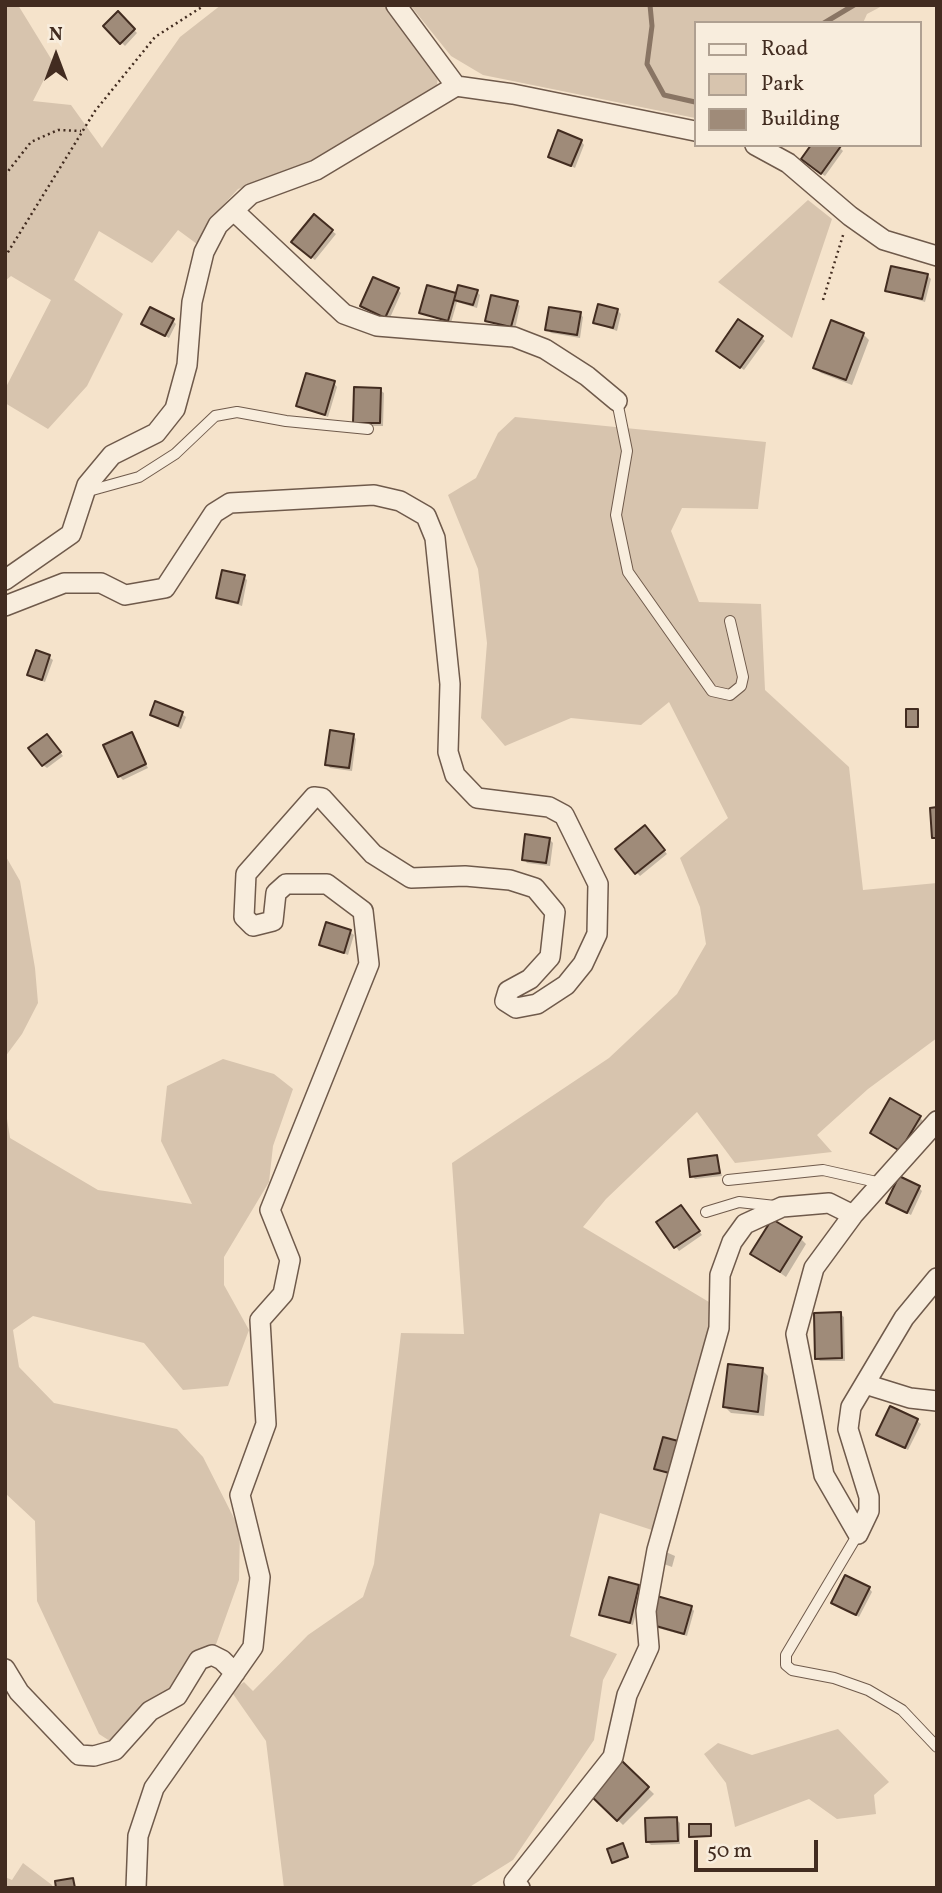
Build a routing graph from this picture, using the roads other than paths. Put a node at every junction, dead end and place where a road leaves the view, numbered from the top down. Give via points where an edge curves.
1 (396, 5) edge
2 (456, 86) junction
3 (694, 131) edge
4 (759, 147) edge
5 (234, 211) junction
6 (937, 256) edge
7 (617, 401) joint
8 (369, 429) dead end
9 (85, 492) junction
10 (5, 580) edge
11 (5, 606) edge
12 (730, 621) dead end
13 (937, 1121) edge
14 (728, 1180) dead end
15 (882, 1183) junction
16 (782, 1207) junction
17 (706, 1212) dead end
18 (853, 1215) junction
19 (937, 1278) edge
20 (866, 1384) junction
21 (937, 1401) edge
22 (858, 1534) junction
23 (5, 1669) edge
24 (235, 1673) junction
25 (937, 1747) edge
26 (515, 1886) edge
27 (136, 1888) edge

1 - 2 street
2 - 3 street via 513,93
2 - 5 street via 316,170 251,194
4 - 6 street via 788,163 884,240
5 - 7 street via 344,314 377,326 514,337 545,349
5 - 9 street via 218,225 204,252 192,302 187,365 175,409 156,433 112,455
7 - 12 lane via 626,451 616,515 628,572 712,691 730,695 743,677
8 - 9 lane via 237,412 215,416 175,454 139,477
9 - 10 street via 71,534
11 - 24 street via 64,583 101,583 125,595 165,588 214,513 230,503 374,495 400,501 426,516 435,538 450,684 448,752 455,775 477,798 548,807 564,815 598,884 597,934 583,964 566,985 537,1004 516,1009 505,1001 508,991 530,979 550,957 555,912 535,888 510,880 465,876 411,878 373,854 322,798 314,797 246,874 244,917 253,926 272,921 276,893 286,884 327,884 363,911 369,964 271,1210 290,1259 283,1294 260,1320 266,1424 240,1494 260,1577 253,1647
13 - 15 street
14 - 15 lane via 823,1170
15 - 18 street
16 - 17 lane via 739,1202
16 - 18 street via 829,1203
16 - 26 street via 745,1224 732,1242 720,1275 719,1328 657,1550 646,1611 649,1647 627,1695 613,1757
18 - 22 street via 814,1268 796,1334 824,1475
19 - 20 street via 904,1318
20 - 21 street
20 - 22 street via 851,1407 848,1429 869,1497 869,1511
22 - 25 lane via 786,1656 786,1665 868,1690 902,1710
23 - 24 street via 19,1692 79,1755 94,1756 115,1750 150,1711 177,1696 199,1660 212,1656
24 - 27 street via 154,1788 138,1836

